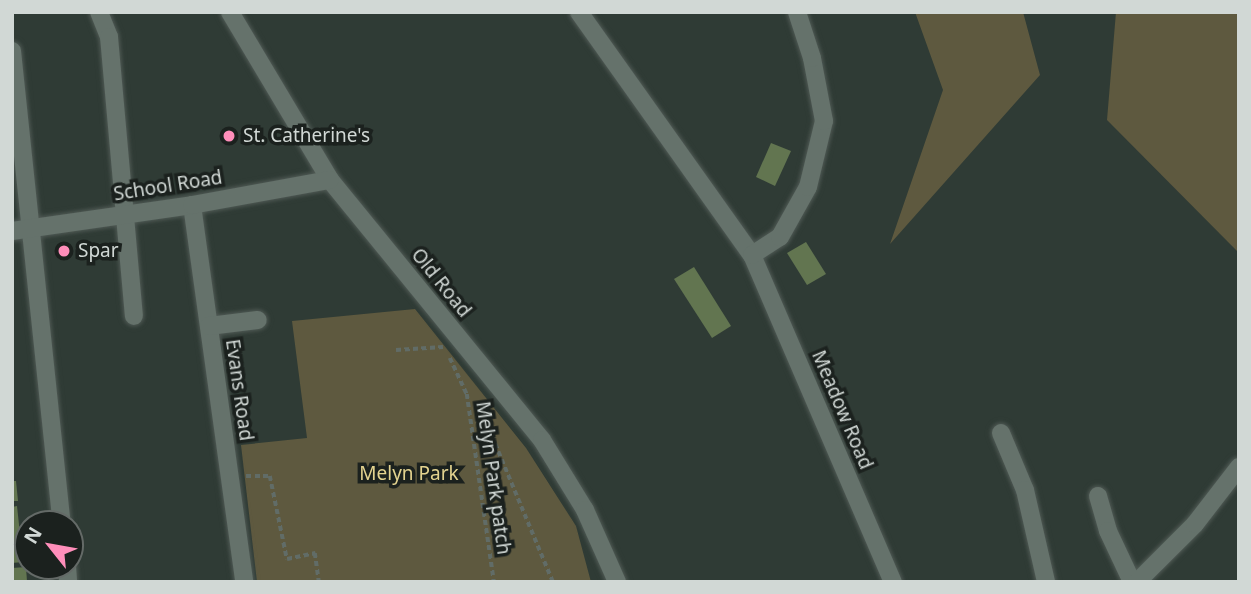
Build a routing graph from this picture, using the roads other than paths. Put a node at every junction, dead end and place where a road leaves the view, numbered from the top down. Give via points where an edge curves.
1 (99, 12) edge
2 (230, 12) edge
3 (579, 12) edge
4 (797, 12) edge
5 (13, 53) edge
6 (330, 180) junction
7 (192, 205) junction
8 (124, 215) junction
9 (20, 230) edge
10 (752, 255) junction
11 (134, 316) dead end
12 (258, 320) dead end
13 (209, 326) junction
14 (1001, 433) dead end
15 (1239, 467) edge
16 (1100, 503) dead end
17 (60, 510) edge
18 (1046, 575) edge
19 (244, 582) edge
20 (617, 582) edge
21 (893, 582) edge
22 (1134, 582) edge

1 - 8 street via 109,37
2 - 6 street, Old Road
3 - 10 street, Meadow Road
4 - 10 street via 824,121 807,187 780,237
5 - 9 street
6 - 7 street, School Road
6 - 20 street, Old Road via 542,440 585,510
7 - 8 street, School Road
7 - 13 street, Evans Road
8 - 9 street, School Road
8 - 11 street
9 - 17 street
10 - 21 street, Meadow Road
12 - 13 street
13 - 19 street, Evans Road
14 - 18 street via 1025,490
15 - 22 street via 1195,524
16 - 22 street

